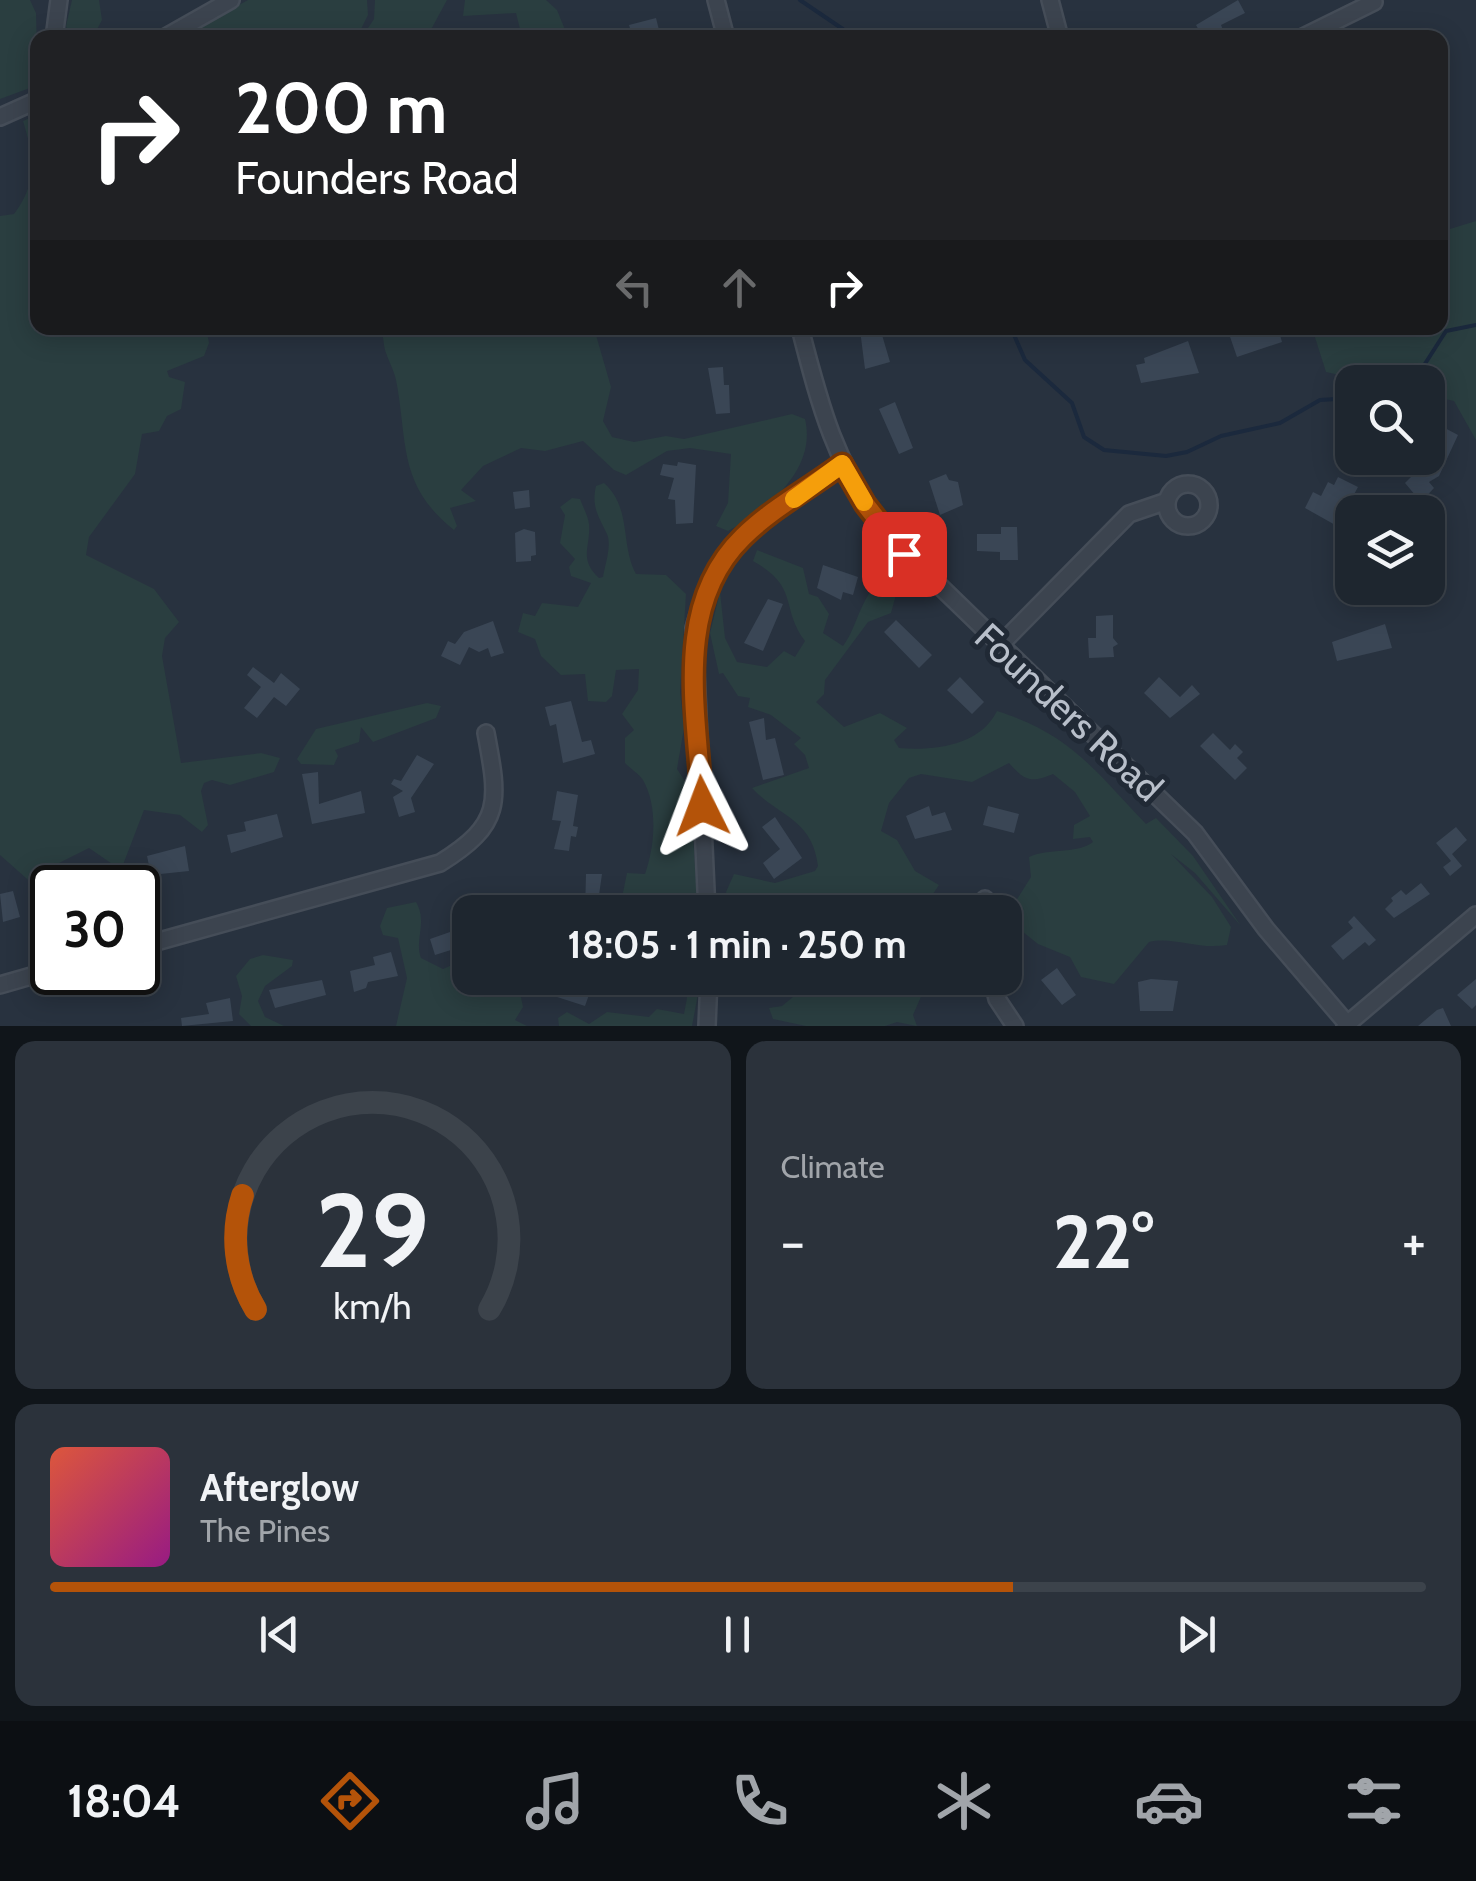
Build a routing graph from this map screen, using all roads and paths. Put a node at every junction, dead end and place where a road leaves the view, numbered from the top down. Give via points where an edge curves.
1 (59, 0) edge
2 (231, 0) edge
3 (716, 0) edge
4 (1050, 0) edge
5 (1374, 2) edge
6 (55, 30) edge
7 (178, 30) edge
8 (724, 30) edge
9 (1058, 30) edge
10 (1317, 30) edge
11 (30, 104) edge
12 (0, 117) edge
13 (802, 335) edge
14 (842, 464) junction
15 (1166, 501) dead end
16 (999, 646) junction
17 (486, 733) dead end
18 (706, 895) edge
19 (1476, 915) edge
20 (160, 941) edge
21 (30, 976) edge
22 (0, 984) edge
23 (708, 995) edge
24 (997, 995) edge
25 (1347, 1025) edge
26 (706, 1026) edge
27 (1015, 1026) edge

1 - 6 street
2 - 7 street
3 - 8 street
4 - 9 street
5 - 10 street
11 - 12 street
13 - 14 street, Founders Road
14 - 16 street, Founders Road via 884,532
14 - 18 street via 742,537 704,593 694,628
15 - 16 street via 1129,514
16 - 25 street, Founders Road via 1195,833
17 - 20 street via 496,786 492,816 474,842 440,864
19 - 25 street
21 - 22 street
23 - 26 street
24 - 27 street

